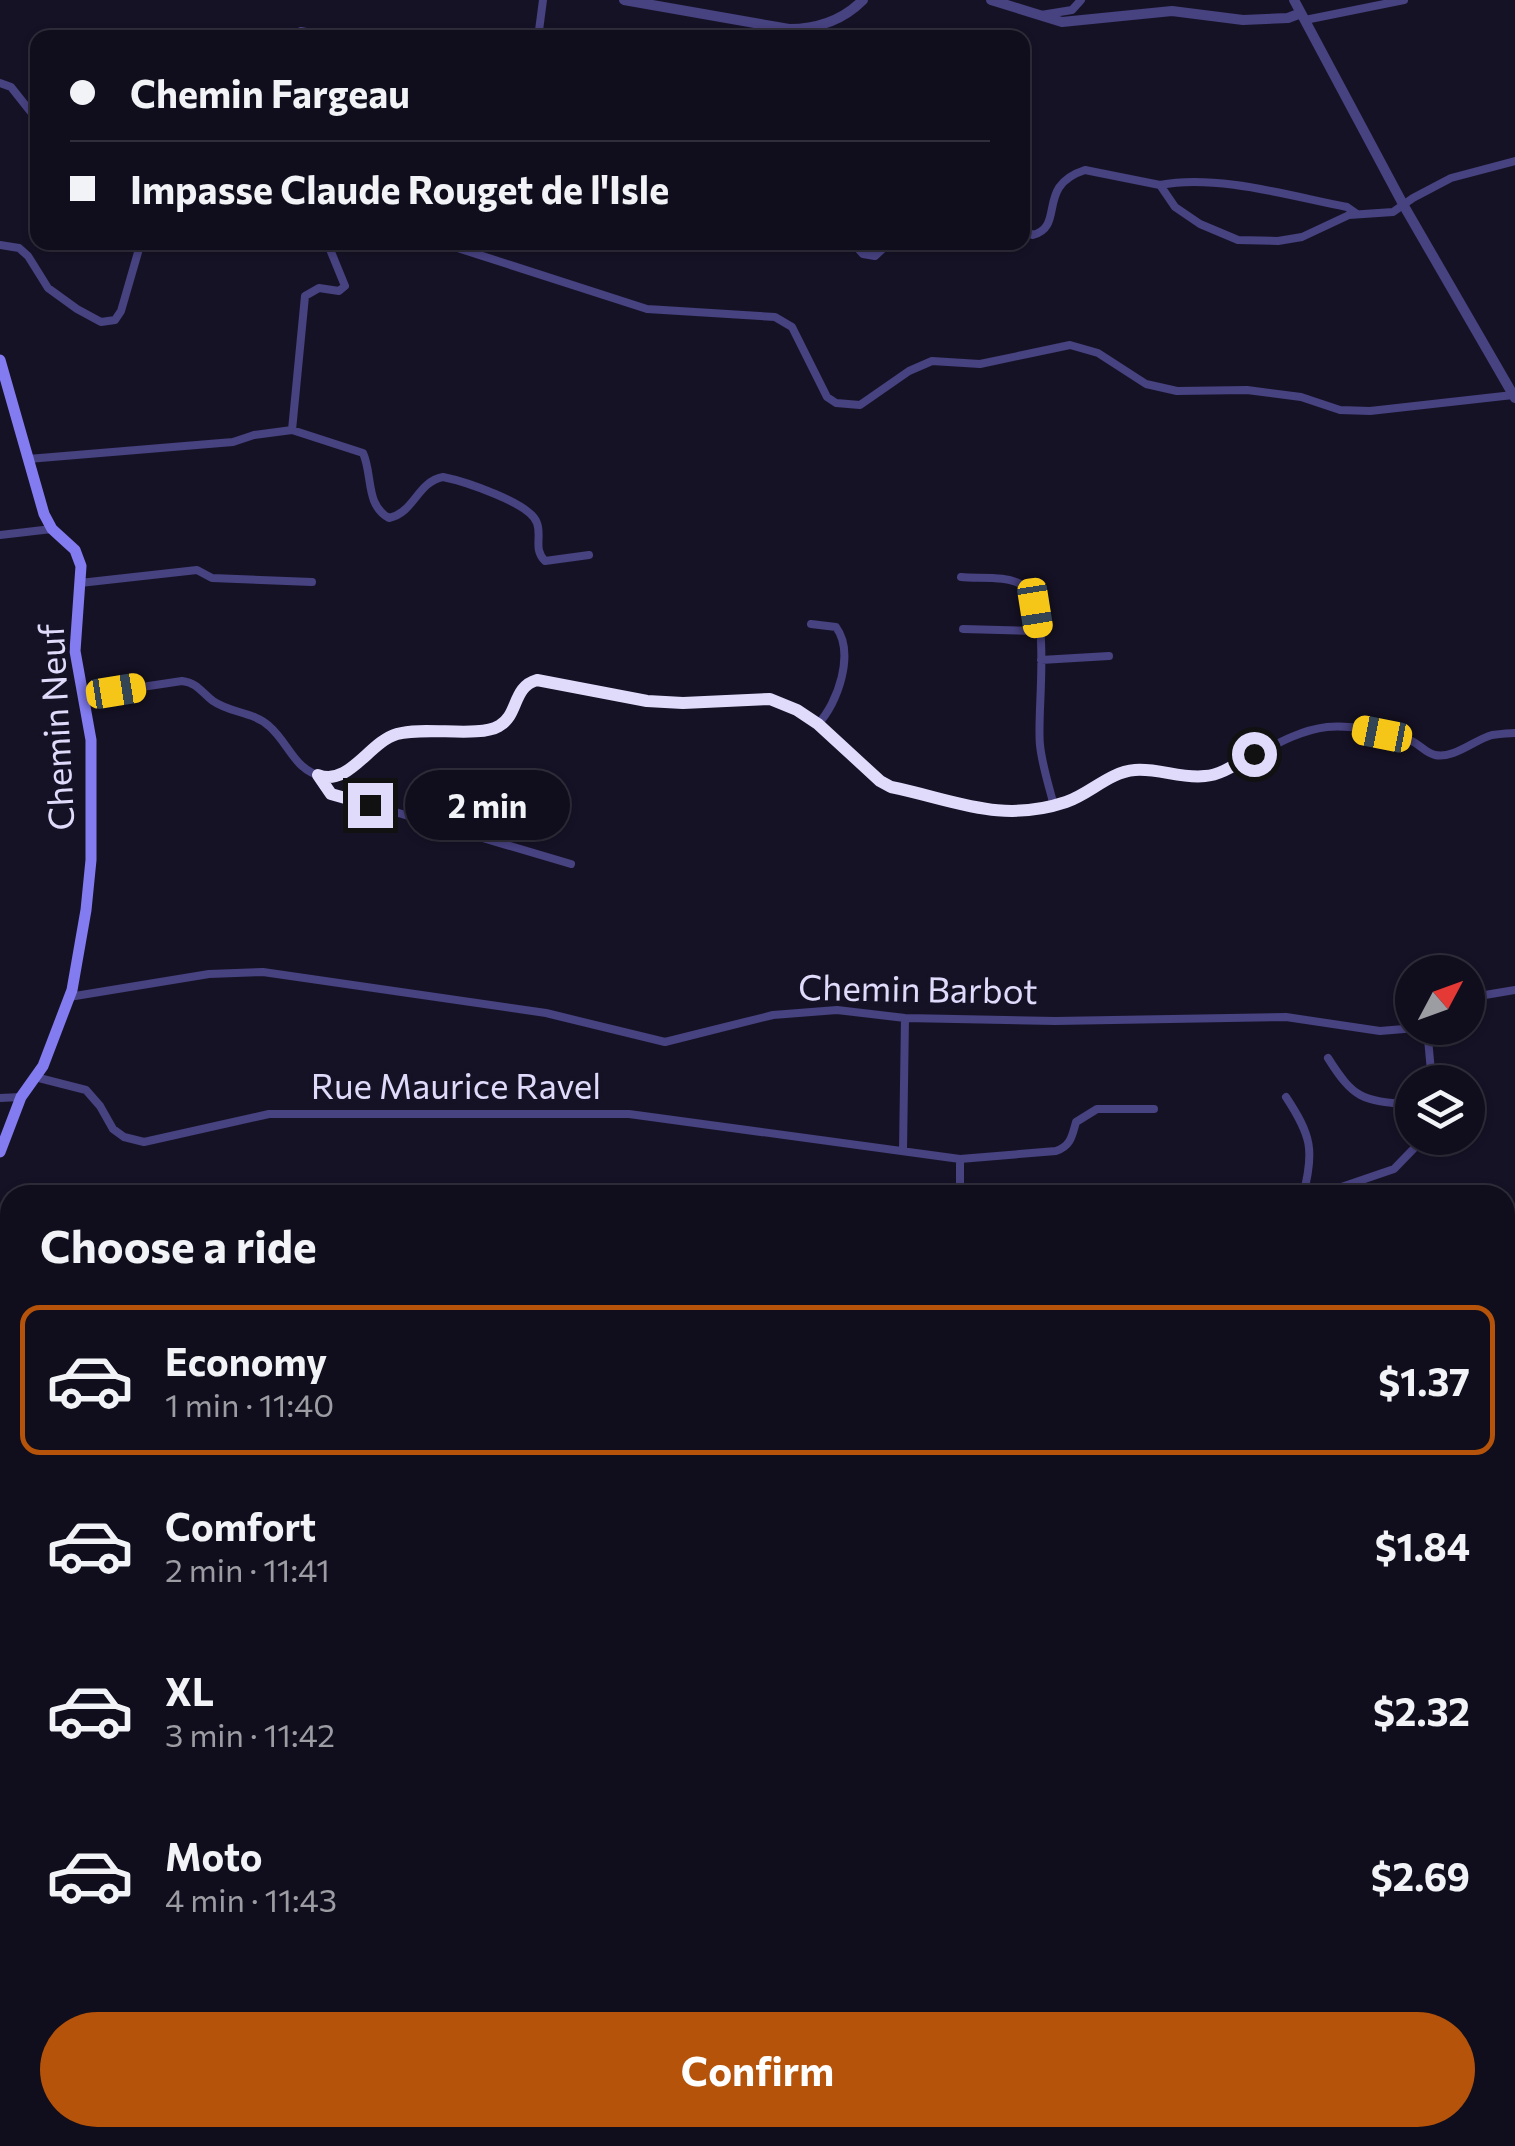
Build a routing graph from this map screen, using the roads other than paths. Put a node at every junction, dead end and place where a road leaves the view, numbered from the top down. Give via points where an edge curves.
1 (543, 0) edge
2 (624, 0) edge
3 (862, 0) edge
4 (990, 0) edge
5 (1081, 0) edge
6 (1294, 0) edge
7 (1404, 0) edge
8 (1036, 16) junction
9 (1303, 17) junction
10 (539, 30) edge
11 (0, 83) edge
12 (30, 111) edge
13 (1515, 161) edge
14 (1160, 185) junction
15 (1404, 206) junction
16 (1356, 214) junction
17 (1030, 234) edge
18 (0, 245) edge
19 (139, 250) edge
20 (330, 250) edge
21 (464, 250) edge
22 (859, 250) edge
23 (881, 250) edge
24 (0, 360) edge
25 (1514, 396) edge
26 (292, 430) junction
27 (28, 459) junction
28 (52, 529) junction
29 (0, 535) edge
30 (589, 555) dead end
31 (961, 577) dead end
32 (312, 582) dead end
33 (80, 583) junction
34 (812, 624) dead end
35 (963, 629) dead end
36 (1039, 632) junction
37 (1110, 656) dead end
38 (1041, 660) junction
39 (82, 696) junction
40 (818, 724) junction
41 (1515, 732) edge
42 (318, 775) junction
43 (1054, 806) junction
44 (570, 864) dead end
45 (1515, 990) edge
46 (1485, 996) edge
47 (69, 997) junction
48 (905, 1018) junction
49 (1395, 1030) edge
50 (1328, 1058) dead end
51 (35, 1078) junction
52 (21, 1097) junction
53 (1286, 1097) dead end
54 (0, 1098) edge
55 (1395, 1102) edge
56 (1154, 1109) dead end
57 (903, 1150) junction
58 (0, 1152) edge
59 (1407, 1155) edge
60 (960, 1159) junction
61 (960, 1185) edge
62 (1307, 1185) edge
63 (1346, 1185) edge

1 - 10 street
2 - 3 street via 789,29 836,20
4 - 8 street
5 - 8 street via 1072,10
6 - 9 street
7 - 9 street
8 - 9 street via 1062,22 1172,11 1243,20
9 - 15 street
11 - 12 street
13 - 15 street via 1451,178
14 - 16 street via 1182,181 1260,190
14 - 16 street via 1176,208 1238,240 1302,237
14 - 17 street via 1079,172 1054,192 1044,230
15 - 16 street
15 - 25 street
18 - 19 street via 19,248 48,288 100,322 122,312
20 - 26 street via 345,286 306,296
21 - 25 street via 647,309 775,317 792,327 836,403 860,405 932,361 980,364 1070,345 1098,353 1146,384 1301,396 1340,410
22 - 23 street via 875,256
24 - 27 main road, Chemin Neuf
26 - 27 street via 233,442
26 - 30 street via 363,453 373,500 389,518 408,509 428,482 452,479 527,509 536,519 545,561
27 - 28 main road, Chemin Neuf
28 - 29 street
28 - 33 main road, Chemin Neuf via 79,558
31 - 36 street via 1022,585
32 - 33 street via 212,578 198,570
33 - 39 main road, Chemin Neuf via 74,651
34 - 40 street via 836,627 843,642 837,694
35 - 36 street
36 - 38 street
37 - 38 street
38 - 43 street via 1040,746
39 - 42 street via 192,682 214,702 267,723 290,755
39 - 47 main road, Chemin Neuf via 91,740 92,821 86,910
40 - 42 street via 770,699 647,701 537,680 518,693 510,716 494,729 402,732 340,775
40 - 43 street via 891,787 986,811
41 - 43 street via 1442,756 1410,740 1324,727 1214,775 1136,770
42 - 44 street via 331,794
45 - 46 street
47 - 48 street, Chemin Barbot via 210,974 292,975 546,1013 665,1042 773,1015 837,1010
47 - 51 main road, Chemin Neuf
48 - 49 street, Chemin Barbot via 1286,1017
48 - 57 street
50 - 55 street via 1348,1088
51 - 52 main road, Chemin Neuf
51 - 57 street, Rue Maurice Ravel via 86,1090 114,1129 144,1142 269,1114 629,1114
52 - 54 street
52 - 58 main road, Chemin Neuf
53 - 62 street via 1311,1143
56 - 60 street, Rue Maurice Ravel via 1097,1109 1076,1122 1066,1148 1056,1151
57 - 60 street, Rue Maurice Ravel
59 - 63 street via 1394,1168
60 - 61 street

